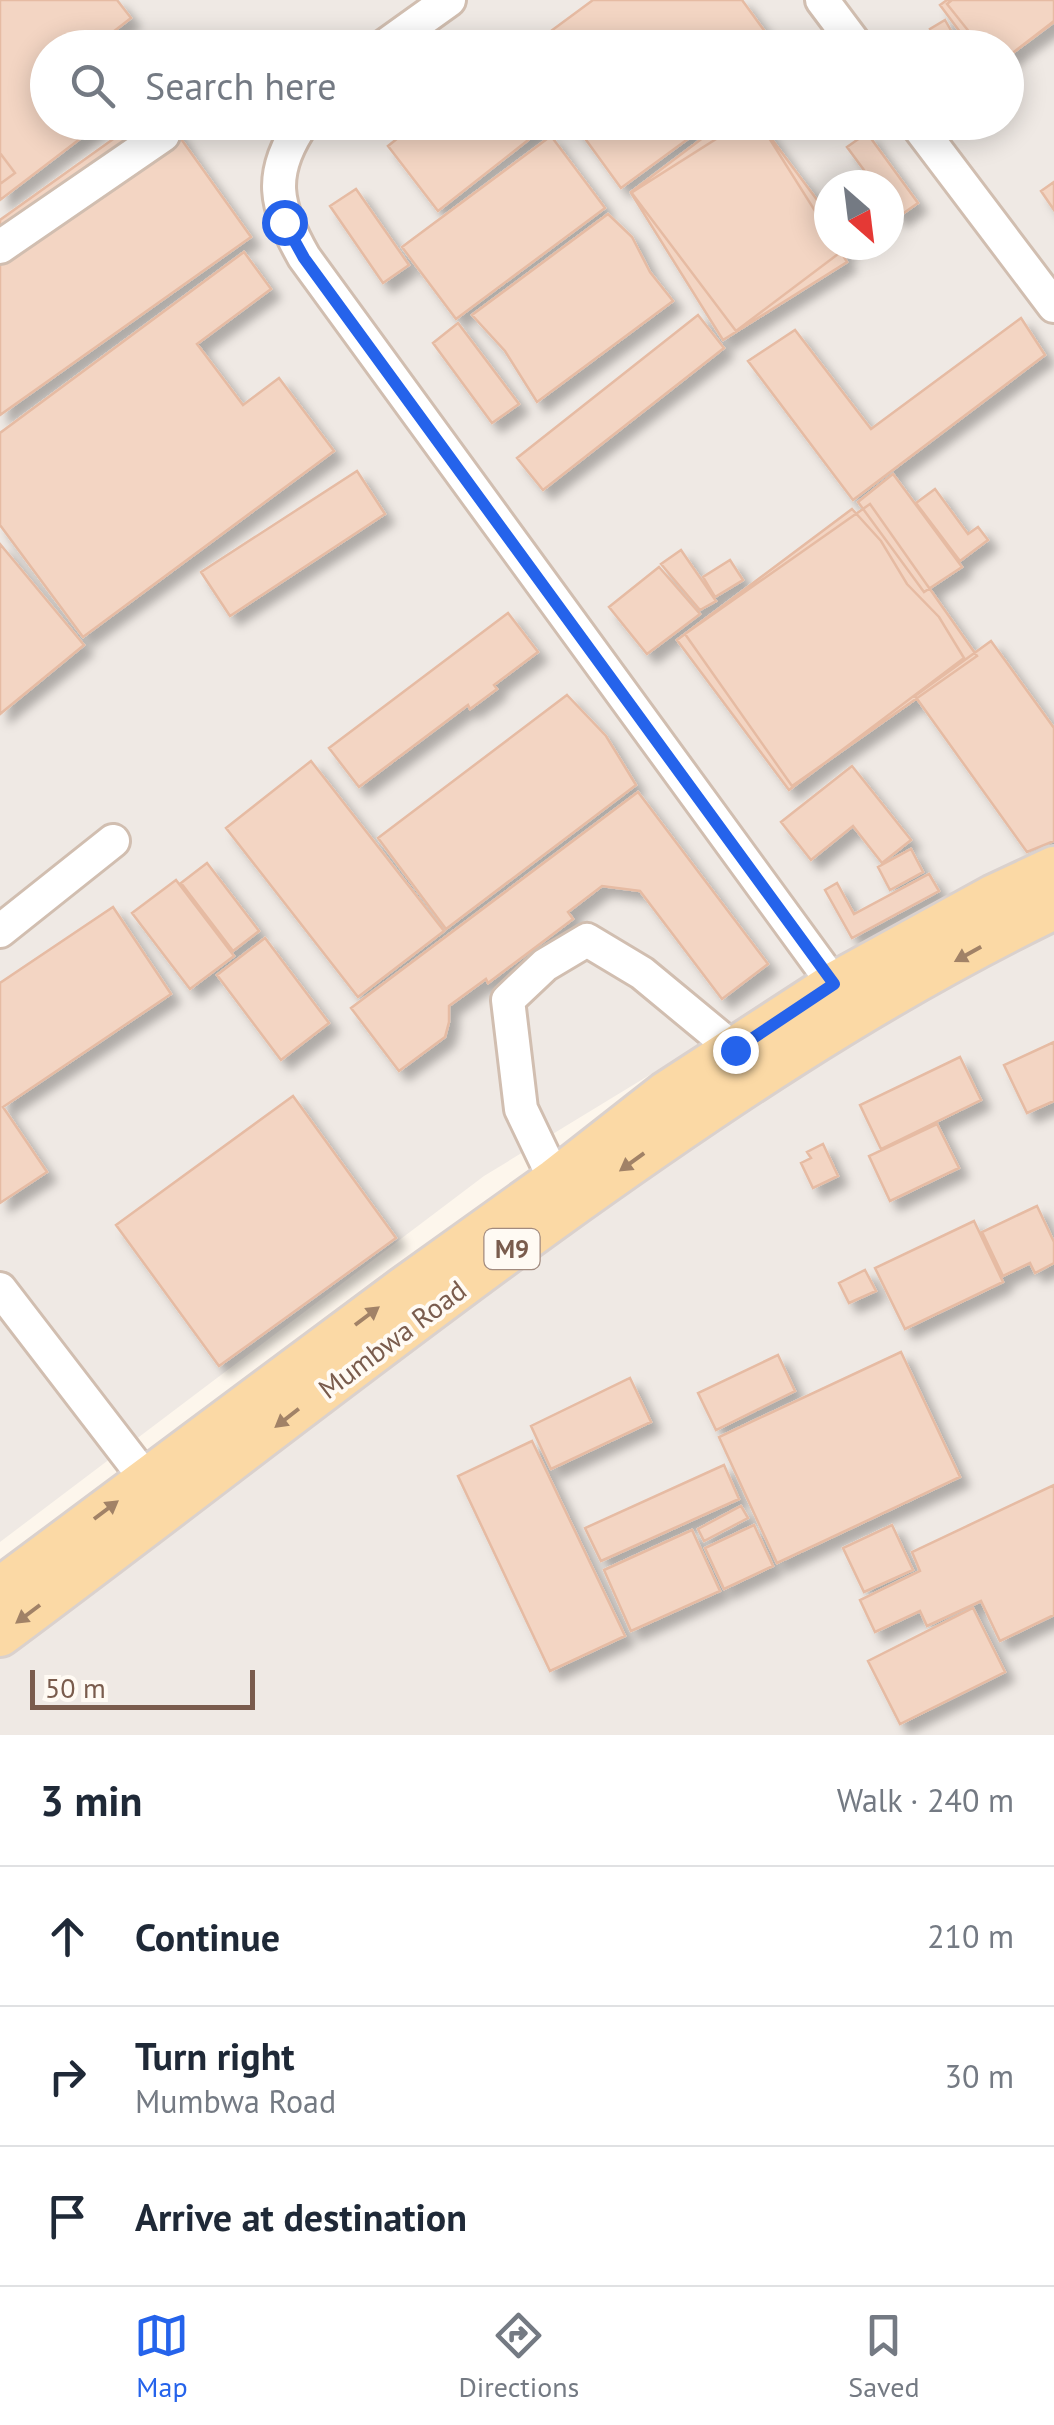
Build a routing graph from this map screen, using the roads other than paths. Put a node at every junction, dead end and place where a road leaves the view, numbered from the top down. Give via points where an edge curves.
1 (449, 0) edge
2 (822, 0) edge
3 (407, 30) edge
4 (844, 30) edge
5 (156, 140) edge
6 (292, 140) edge
7 (929, 140) edge
8 (0, 247) edge
9 (1054, 306) edge
10 (113, 841) dead end
11 (1054, 868) edge
12 (1054, 908) edge
13 (0, 931) edge
14 (834, 984) junction
15 (735, 1050) junction
16 (676, 1108) junction
17 (555, 1180) junction
18 (0, 1290) edge
19 (158, 1494) junction
20 (0, 1589) edge
21 (0, 1635) edge

1 - 3 street
2 - 4 street
5 - 8 street
6 - 14 street via 277,178 284,222 304,258
7 - 9 street
10 - 13 street
11 - 14 main road, Mumbwa Road / M9
12 -> 16 main road, Mumbwa Road / M9
14 - 15 main road, Mumbwa Road / M9
15 - 16 main road, Mumbwa Road / M9
15 - 17 street via 642,973 586,940 545,965 508,1000 522,1109
16 - 17 main road, Mumbwa Road / M9
16 -> 19 main road, Mumbwa Road / M9 via 426,1311
19 -> 17 main road, Mumbwa Road / M9 via 404,1288
18 - 19 street
20 -> 19 main road, Mumbwa Road / M9
19 -> 21 main road, Mumbwa Road / M9

